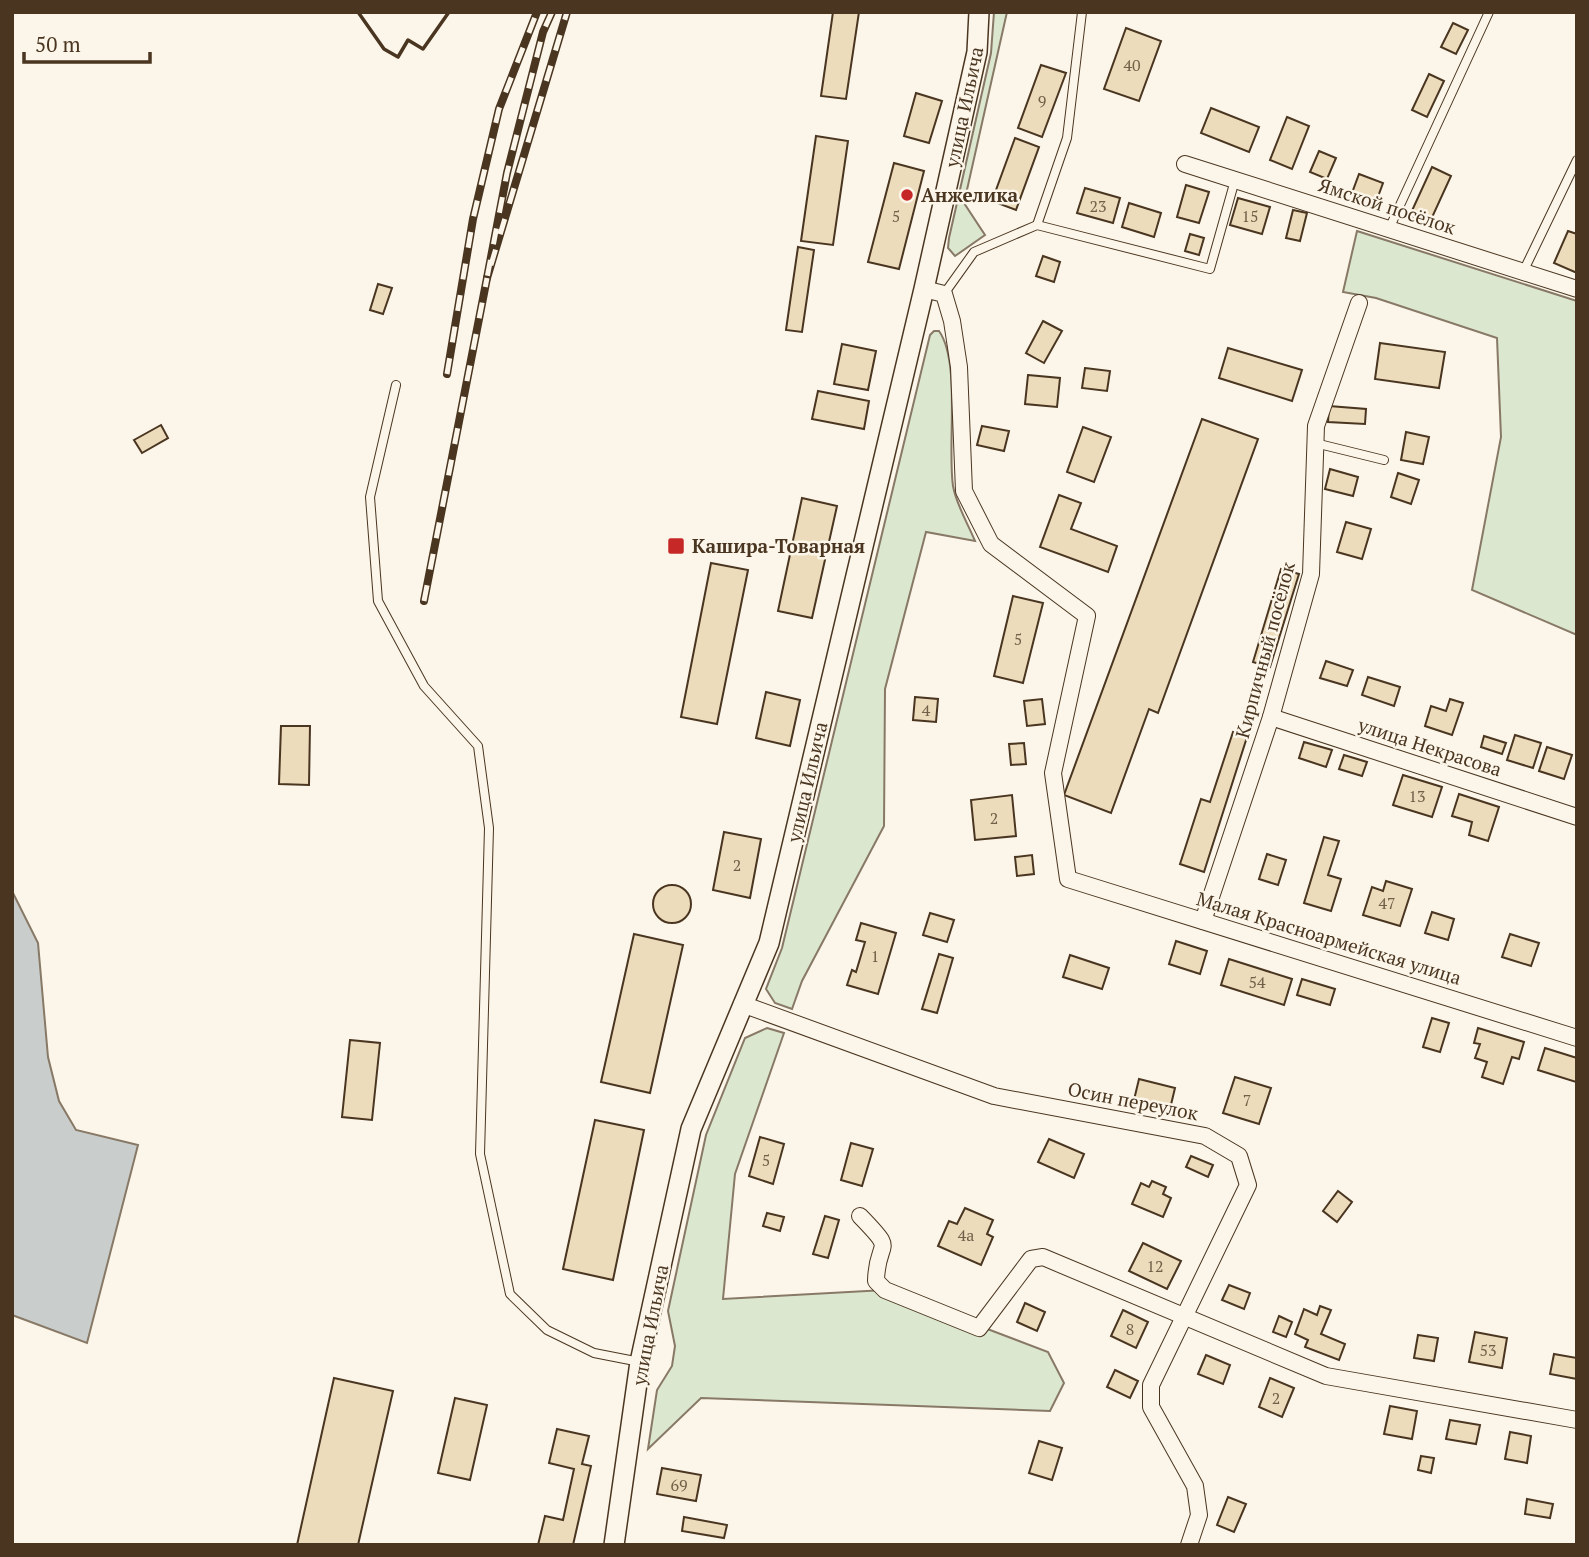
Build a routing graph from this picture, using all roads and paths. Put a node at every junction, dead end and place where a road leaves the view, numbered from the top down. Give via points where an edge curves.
1 (979, 12) edge
2 (1082, 12) edge
3 (1489, 12) edge
4 (1577, 160) edge
5 (1185, 164) dead end
6 (1235, 180) junction
7 (1037, 225) junction
8 (1389, 229) junction
9 (1523, 272) junction
10 (924, 289) junction
11 (1577, 289) edge
12 (944, 294) junction
13 (1359, 303) dead end
14 (396, 385) dead end
15 (1315, 443) junction
16 (1384, 460) dead end
17 (1271, 717) junction
18 (1577, 817) edge
19 (1203, 921) junction
20 (742, 1004) junction
21 (1577, 1038) edge
22 (860, 1216) dead end
23 (1184, 1319) junction
24 (640, 1362) junction
25 (1577, 1420) edge
26 (614, 1545) edge
27 (1189, 1545) edge

1 - 10 street, улица Ильича via 977,52
2 - 7 lane via 1067,138
3 - 8 lane
4 - 9 lane
5 - 6 street, Ямской посёлок
6 - 7 lane via 1210,269
6 - 8 street, Ямской посёлок
7 - 12 lane via 975,252
8 - 9 street, Ямской посёлок
9 - 11 street, Ямской посёлок
10 - 12 street
10 - 20 street, улица Ильича via 769,943
12 - 19 street, Малая Красноармейская улица via 959,367 964,491 991,544 1087,616 1053,773 1068,879
13 - 15 street, Кирпичный посёлок via 1316,426
14 - 24 lane via 370,497 378,601 424,686 478,746 489,828 480,1154 510,1294 547,1330 594,1353
15 - 16 lane
15 - 17 street, Кирпичный посёлок via 1311,574
17 - 18 street, улица Некрасова
17 - 19 street, Кирпичный посёлок
19 - 21 street, Малая Красноармейская улица
20 - 23 street, Осин переулок via 994,1096 1205,1136 1239,1156 1248,1185
20 - 24 street, улица Ильича via 691,1129
22 - 23 street via 884,1240 876,1281 886,1290 979,1328 1031,1259 1043,1257
23 - 25 street via 1326,1376
23 - 27 street, Осин переулок via 1151,1385 1151,1407 1195,1486 1199,1515
24 - 26 street, улица Ильича

